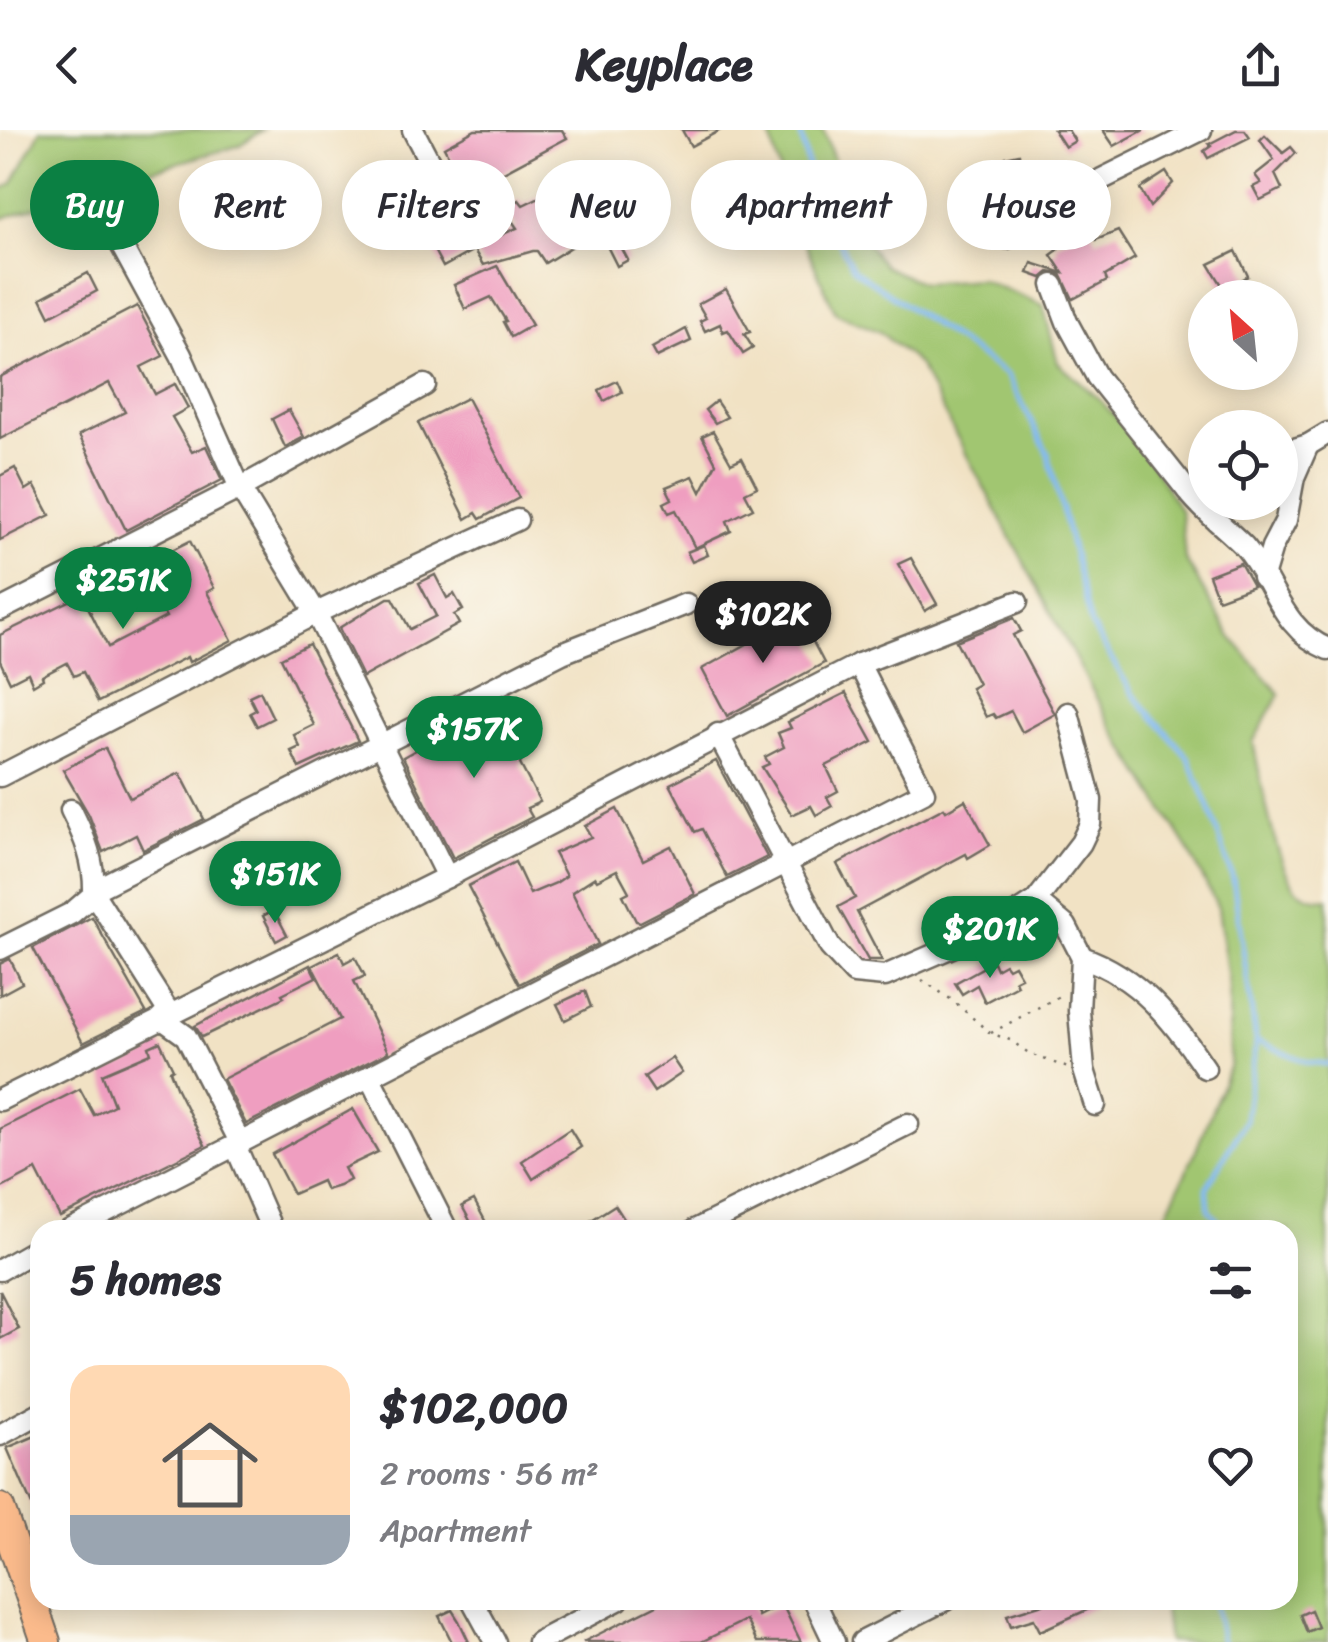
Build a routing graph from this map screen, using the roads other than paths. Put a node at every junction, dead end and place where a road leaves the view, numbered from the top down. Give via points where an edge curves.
1 (413, 130) edge
2 (1200, 130) edge
3 (429, 160) edge
4 (1111, 175) edge
5 (124, 250) edge
6 (1053, 285) dead end
7 (424, 385) dead end
8 (1328, 433) edge
9 (1308, 445) junction
10 (1298, 448) edge
11 (1188, 480) edge
12 (240, 488) junction
13 (517, 520) dead end
14 (1213, 520) edge
15 (1263, 577) junction
16 (1017, 602) dead end
17 (686, 604) dead end
18 (0, 610) edge
19 (316, 613) junction
20 (1328, 649) edge
21 (859, 664) junction
22 (1068, 714) dead end
23 (718, 734) dead end
24 (380, 746) junction
25 (0, 776) edge
26 (71, 810) dead end
27 (447, 877) junction
28 (94, 892) junction
29 (1036, 901) junction
30 (0, 949) edge
31 (1081, 963) junction
32 (165, 1016) junction
33 (1205, 1068) dead end
34 (368, 1076) junction
35 (0, 1100) edge
36 (1095, 1105) dead end
37 (908, 1124) dead end
38 (237, 1143) junction
39 (89, 1220) edge
40 (268, 1220) edge
41 (442, 1220) edge
42 (714, 1220) edge
43 (30, 1253) edge
44 (0, 1270) edge
45 (30, 1418) edge
46 (0, 1435) edge
47 (0, 1508) edge
48 (30, 1572) edge
49 (40, 1610) edge
50 (477, 1610) edge
51 (599, 1610) edge
52 (819, 1610) edge
53 (925, 1610) edge
54 (46, 1642) edge
55 (495, 1642) edge
56 (538, 1642) edge
57 (834, 1642) edge
58 (862, 1642) edge

1 - 3 street
2 - 4 street
5 - 12 street via 181,355
6 - 11 street via 1097,378
7 - 12 street
8 - 9 street
9 - 10 street
9 - 15 street
12 - 18 street
12 - 19 street
13 - 19 street
14 - 15 street via 1245,548
15 - 20 street via 1300,630
16 - 21 street
17 - 24 street via 562,653
19 - 24 street
19 - 25 street
21 - 27 street
21 - 34 street via 924,792
22 - 29 street via 1091,800 1090,824
23 - 29 street via 830,947 854,974 884,976 905,968 989,931
24 - 27 street
24 - 28 street
26 - 28 street via 88,845
27 - 32 street
28 - 30 street via 72,913
28 - 32 street
29 - 31 street via 1066,926
31 - 33 street via 1132,980
31 - 36 street via 1085,1072
32 - 35 street
32 - 38 street via 192,1045
34 - 38 street
34 - 41 street
37 - 42 street
38 - 39 street
38 - 40 street
43 - 44 street
45 - 46 street
47 - 48 main road
49 - 54 main road
50 - 55 street
51 - 56 street
52 - 57 street
53 - 58 street

